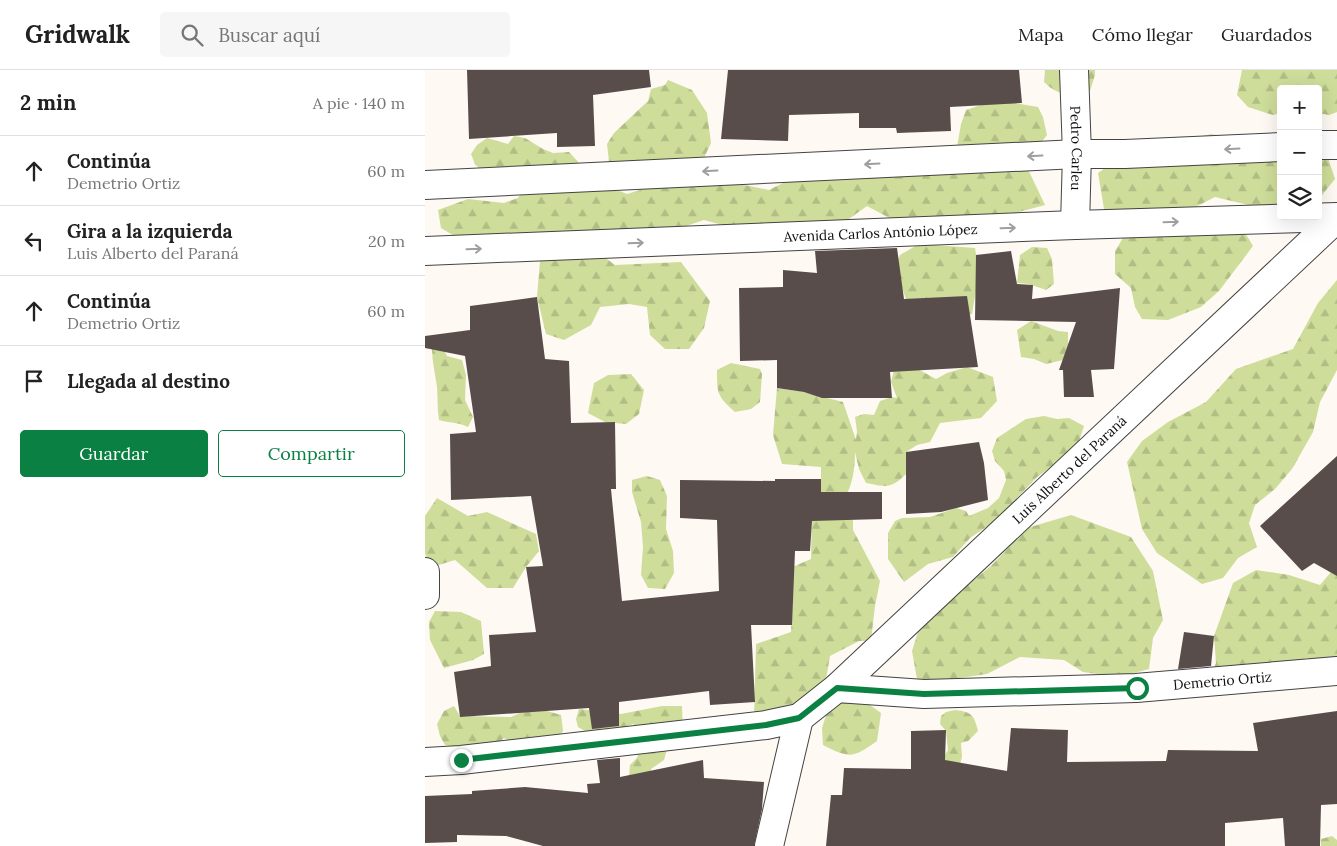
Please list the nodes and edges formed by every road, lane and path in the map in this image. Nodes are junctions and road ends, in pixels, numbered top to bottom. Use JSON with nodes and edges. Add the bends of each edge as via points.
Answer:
{"nodes":[{"id":1,"x":1075,"y":70,"type":"edge"},
{"id":2,"x":1337,"y":144,"type":"edge"},
{"id":3,"x":1322,"y":145,"type":"edge"},
{"id":4,"x":1277,"y":147,"type":"edge"},
{"id":5,"x":1077,"y":154,"type":"junction"},
{"id":6,"x":425,"y":185,"type":"edge"},
{"id":7,"x":1337,"y":218,"type":"edge"},
{"id":8,"x":1075,"y":225,"type":"junction"},
{"id":9,"x":425,"y":251,"type":"edge"},
{"id":10,"x":425,"y":572,"type":"edge"},
{"id":11,"x":425,"y":595,"type":"edge"},
{"id":12,"x":1337,"y":671,"type":"edge"},
{"id":13,"x":837,"y":688,"type":"junction"},
{"id":14,"x":799,"y":718,"type":"junction"},
{"id":15,"x":425,"y":762,"type":"edge"},
{"id":16,"x":769,"y":846,"type":"edge"}],
"edges":[{"from":1,"to":5,"type":"street","name":"Pedro Carleu"},
{"from":2,"to":3,"type":"street"},
{"from":4,"to":5,"type":"street","one_way":true},
{"from":5,"to":6,"type":"street","one_way":true},
{"from":5,"to":8,"type":"street","name":"Pedro Carleu"},
{"from":8,"to":7,"type":"street","name":"Avenida Carlos António López","one_way":true},
{"from":7,"to":13,"type":"street","name":"Luis Alberto del Paraná"},
{"from":9,"to":8,"type":"street","name":"Avenida Carlos António López","one_way":true},
{"from":10,"to":11,"type":"street"},
{"from":12,"to":13,"type":"street","name":"Demetrio Ortiz","via":[[1137,688],[924,694]]},
{"from":13,"to":14,"type":"street","name":"Luis Alberto del Paraná"},
{"from":14,"to":15,"type":"street","name":"Luis Alberto del Paraná","via":[[766,725]]},
{"from":14,"to":16,"type":"street"}]}
